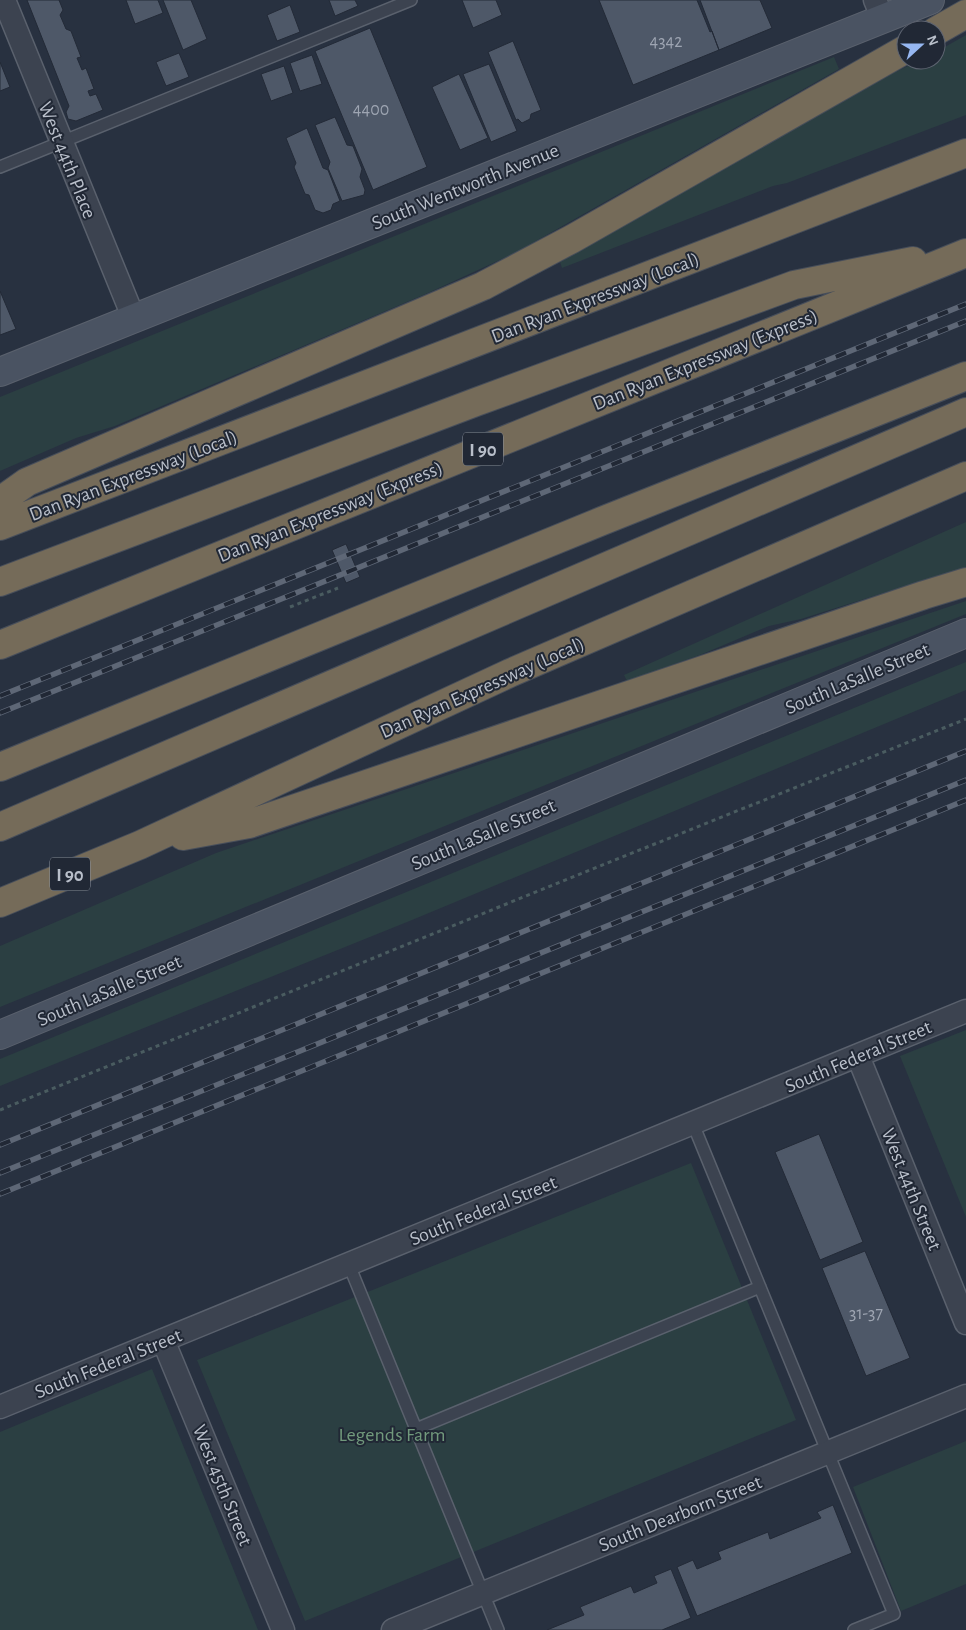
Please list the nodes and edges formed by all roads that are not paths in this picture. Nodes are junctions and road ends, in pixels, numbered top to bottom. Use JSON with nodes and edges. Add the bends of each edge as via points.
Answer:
{"nodes":[{"id":1,"x":4,"y":0,"type":"edge"},
{"id":2,"x":411,"y":0,"type":"edge"},
{"id":3,"x":930,"y":0,"type":"edge"},
{"id":4,"x":879,"y":9,"type":"edge"},
{"id":5,"x":966,"y":14,"type":"edge"},
{"id":6,"x":946,"y":26,"type":"edge"},
{"id":7,"x":896,"y":55,"type":"edge"},
{"id":8,"x":61,"y":142,"type":"junction"},
{"id":9,"x":966,"y":153,"type":"edge"},
{"id":10,"x":0,"y":166,"type":"edge"},
{"id":11,"x":966,"y":252,"type":"edge"},
{"id":12,"x":134,"y":319,"type":"junction"},
{"id":13,"x":0,"y":372,"type":"edge"},
{"id":14,"x":966,"y":376,"type":"edge"},
{"id":15,"x":966,"y":412,"type":"edge"},
{"id":16,"x":966,"y":476,"type":"edge"},
{"id":17,"x":0,"y":501,"type":"edge"},
{"id":18,"x":0,"y":526,"type":"edge"},
{"id":19,"x":0,"y":582,"type":"edge"},
{"id":20,"x":966,"y":582,"type":"edge"},
{"id":21,"x":966,"y":633,"type":"edge"},
{"id":22,"x":0,"y":645,"type":"edge"},
{"id":23,"x":0,"y":767,"type":"edge"},
{"id":24,"x":0,"y":827,"type":"edge"},
{"id":25,"x":140,"y":845,"type":"junction"},
{"id":26,"x":0,"y":904,"type":"edge"},
{"id":27,"x":966,"y":1011,"type":"edge"},
{"id":28,"x":0,"y":1035,"type":"edge"},
{"id":29,"x":858,"y":1056,"type":"junction"},
{"id":30,"x":693,"y":1124,"type":"junction"},
{"id":31,"x":349,"y":1264,"type":"junction"},
{"id":32,"x":760,"y":1287,"type":"junction"},
{"id":33,"x":966,"y":1323,"type":"edge"},
{"id":34,"x":163,"y":1340,"type":"junction"},
{"id":35,"x":966,"y":1396,"type":"edge"},
{"id":36,"x":0,"y":1407,"type":"edge"},
{"id":37,"x":416,"y":1429,"type":"junction"},
{"id":38,"x":828,"y":1453,"type":"junction"},
{"id":39,"x":483,"y":1594,"type":"junction"},
{"id":40,"x":283,"y":1630,"type":"edge"},
{"id":41,"x":393,"y":1630,"type":"edge"},
{"id":42,"x":498,"y":1630,"type":"edge"},
{"id":43,"x":854,"y":1630,"type":"edge"}],
"edges":[{"from":1,"to":8,"type":"street","name":"West 44th Place"},
{"from":2,"to":8,"type":"lane"},
{"from":3,"to":4,"type":"main road","name":"South Wentworth Avenue"},
{"from":4,"to":12,"type":"main road","name":"South Wentworth Avenue"},
{"from":5,"to":6,"type":"highway"},
{"from":7,"to":17,"type":"highway","via":[[483,286],[27,482]]},
{"from":8,"to":10,"type":"lane"},
{"from":8,"to":12,"type":"street","name":"West 44th Place"},
{"from":9,"to":18,"type":"highway","name":"Dan Ryan Expressway (Local)"},
{"from":11,"to":19,"type":"highway","via":[[794,285]]},
{"from":11,"to":22,"type":"highway","name":"Dan Ryan Expressway (Express)","number":"I 90"},
{"from":12,"to":13,"type":"main road","name":"South Wentworth Avenue"},
{"from":14,"to":23,"type":"highway"},
{"from":15,"to":24,"type":"highway"},
{"from":16,"to":25,"type":"highway","name":"Dan Ryan Expressway (Local)","number":"I 90","via":[[510,673]]},
{"from":20,"to":25,"type":"highway","via":[[249,824]]},
{"from":21,"to":28,"type":"main road","name":"South LaSalle Street"},
{"from":25,"to":26,"type":"highway","name":"Dan Ryan Expressway (Local)","number":"I 90"},
{"from":27,"to":29,"type":"street","name":"South Federal Street"},
{"from":29,"to":30,"type":"street","name":"South Federal Street"},
{"from":29,"to":33,"type":"street","name":"West 44th Street"},
{"from":30,"to":31,"type":"street","name":"South Federal Street"},
{"from":30,"to":32,"type":"lane"},
{"from":31,"to":34,"type":"street","name":"South Federal Street"},
{"from":31,"to":37,"type":"lane"},
{"from":32,"to":37,"type":"lane"},
{"from":32,"to":38,"type":"lane"},
{"from":34,"to":36,"type":"street","name":"South Federal Street"},
{"from":34,"to":40,"type":"street","name":"West 45th Street"},
{"from":35,"to":38,"type":"street","name":"South Dearborn Street"},
{"from":37,"to":39,"type":"lane"},
{"from":38,"to":39,"type":"street","name":"South Dearborn Street"},
{"from":38,"to":43,"type":"lane","via":[[894,1614]]},
{"from":39,"to":41,"type":"street","name":"South Dearborn Street"},
{"from":39,"to":42,"type":"lane"}]}
